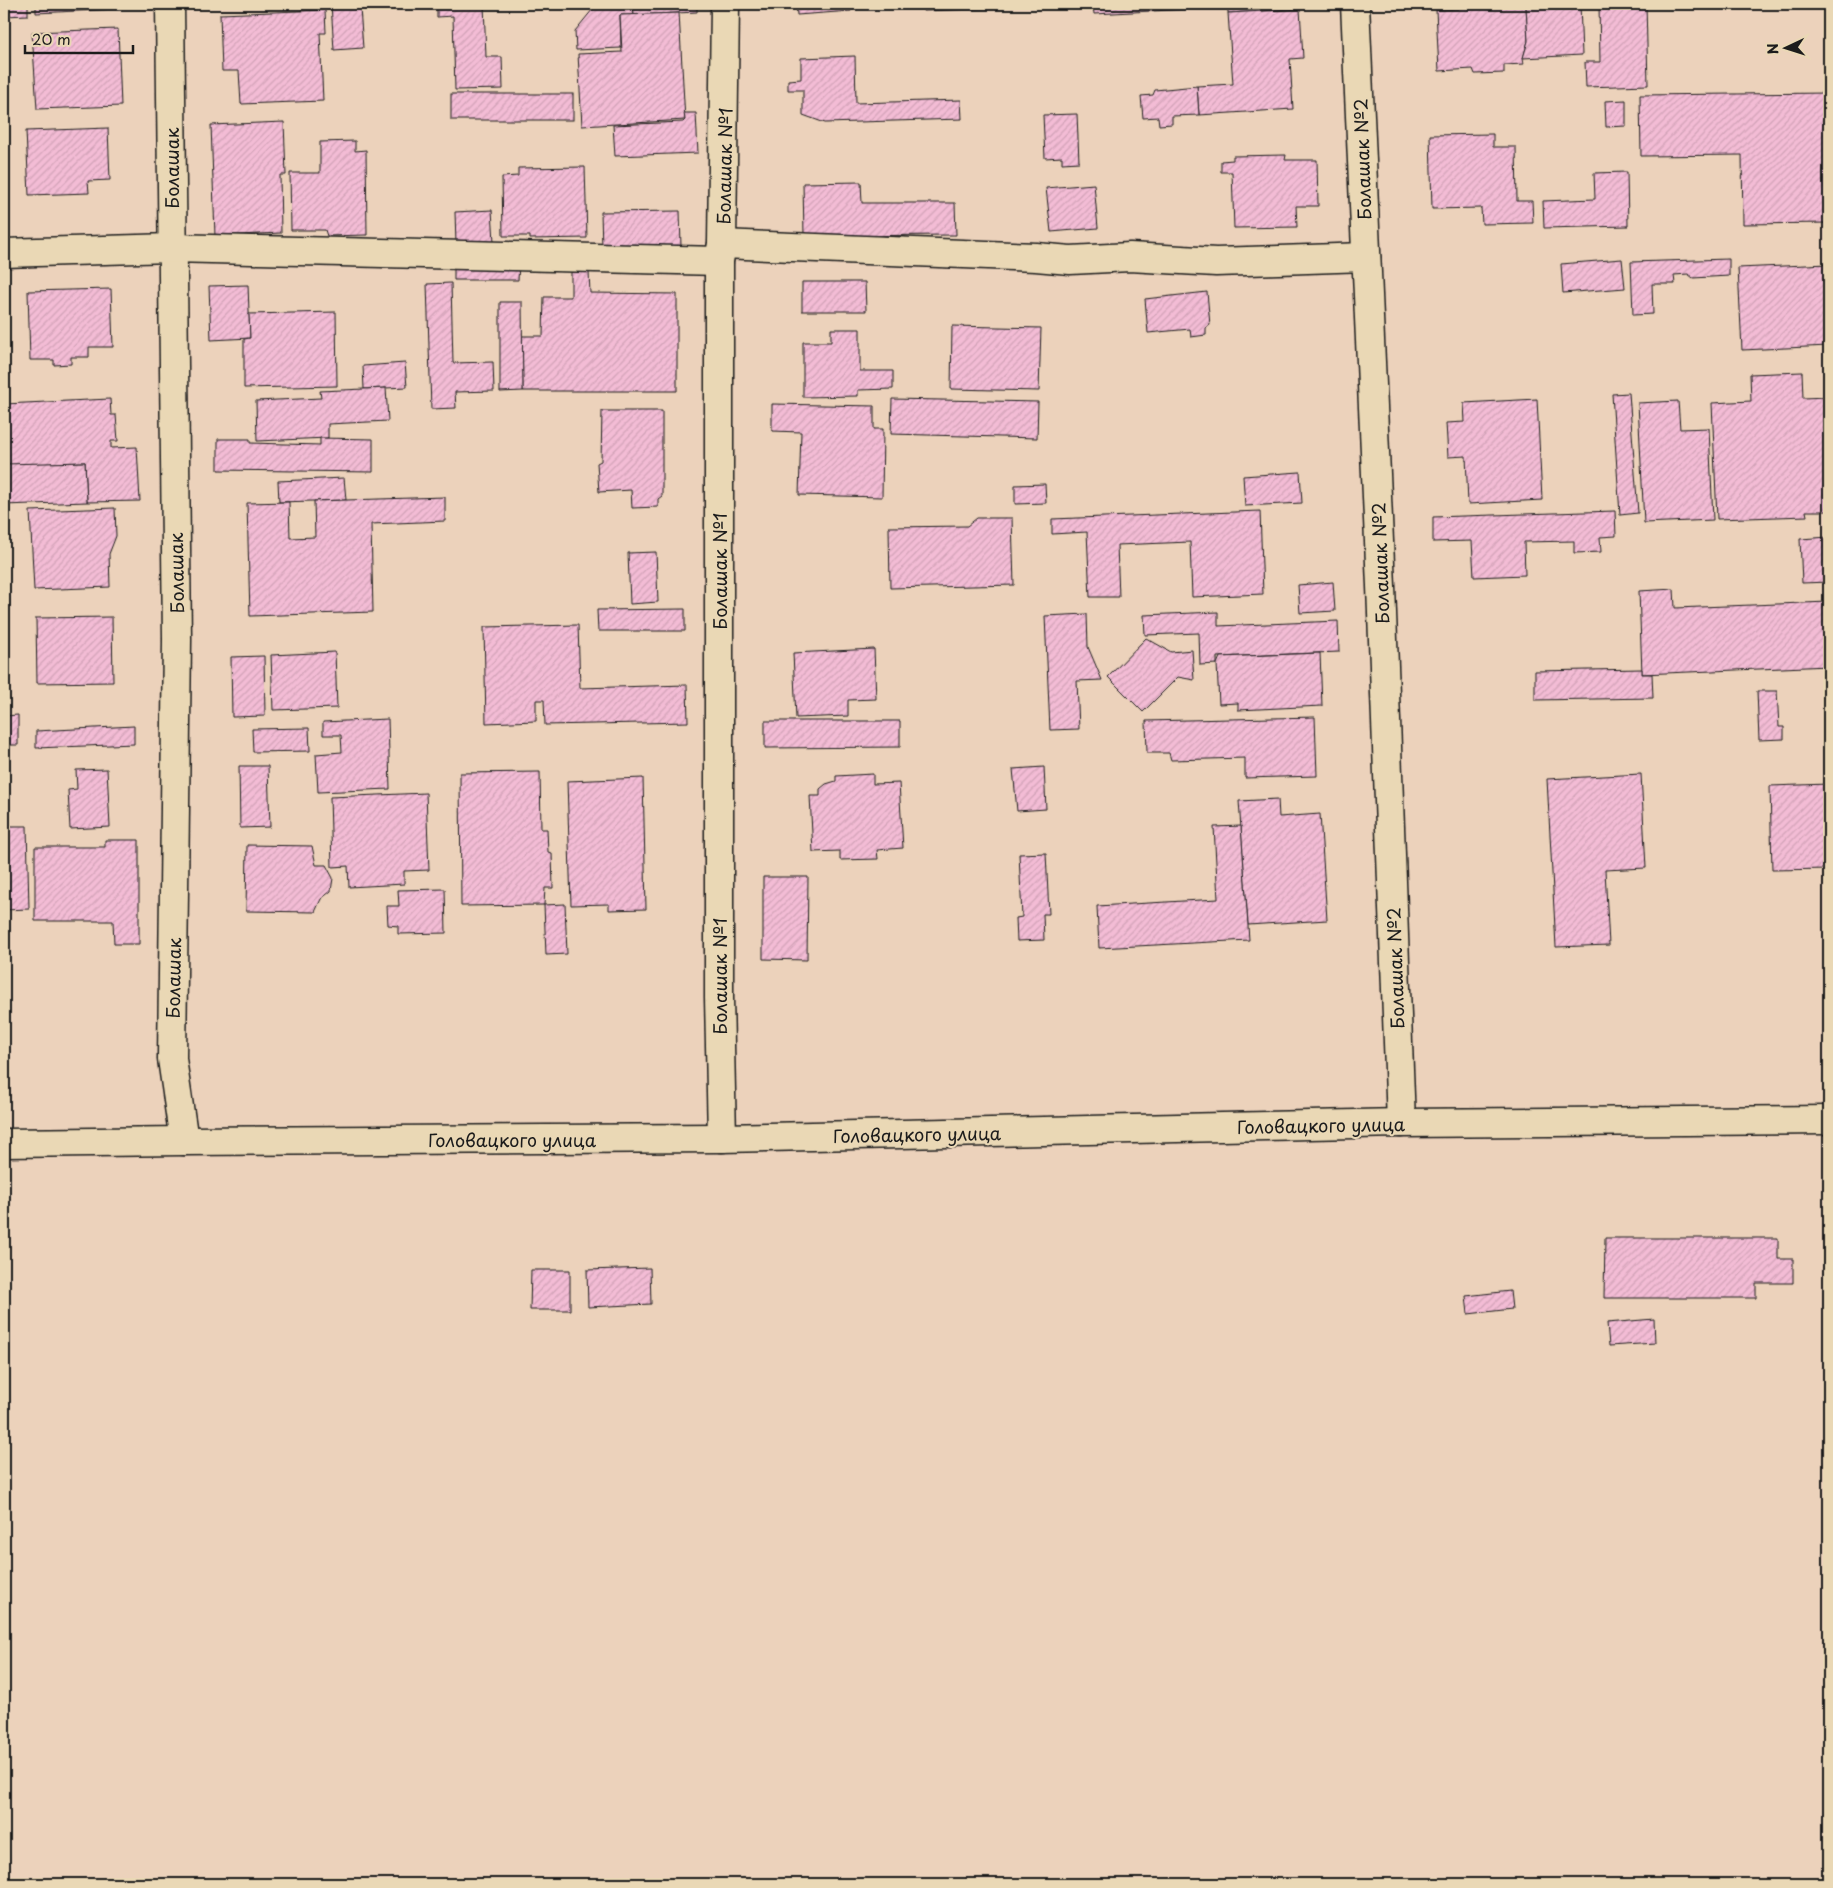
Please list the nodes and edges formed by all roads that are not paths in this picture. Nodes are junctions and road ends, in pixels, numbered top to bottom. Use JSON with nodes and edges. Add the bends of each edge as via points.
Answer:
{"nodes":[{"id":1,"x":170,"y":4,"type":"edge"},
{"id":2,"x":725,"y":4,"type":"edge"},
{"id":3,"x":1355,"y":4,"type":"edge"},
{"id":4,"x":171,"y":248,"type":"junction"},
{"id":5,"x":721,"y":252,"type":"junction"},
{"id":6,"x":4,"y":253,"type":"edge"},
{"id":7,"x":1366,"y":257,"type":"junction"},
{"id":8,"x":1829,"y":1120,"type":"edge"},
{"id":9,"x":1401,"y":1123,"type":"junction"},
{"id":10,"x":722,"y":1138,"type":"junction"},
{"id":11,"x":184,"y":1141,"type":"junction"},
{"id":12,"x":4,"y":1143,"type":"edge"}],
"edges":[{"from":1,"to":4,"type":"street","name":"Болашак"},
{"from":2,"to":5,"type":"street","name":"Болашак №1"},
{"from":3,"to":7,"type":"street","name":"Болашак №2"},
{"from":4,"to":5,"type":"street"},
{"from":4,"to":6,"type":"street"},
{"from":4,"to":11,"type":"street","name":"Болашак","via":[[177,639],[172,1058]]},
{"from":5,"to":7,"type":"street","via":[[1070,260],[1130,257],[1216,262]]},
{"from":5,"to":10,"type":"street","name":"Болашак №1","via":[[719,998]]},
{"from":7,"to":9,"type":"street","name":"Болашак №2"},
{"from":8,"to":9,"type":"street","name":"Головацкого улица"},
{"from":9,"to":10,"type":"street","name":"Головацкого улица"},
{"from":10,"to":11,"type":"street","name":"Головацкого улица"},
{"from":11,"to":12,"type":"street","name":"Головацкого улица"}]}
